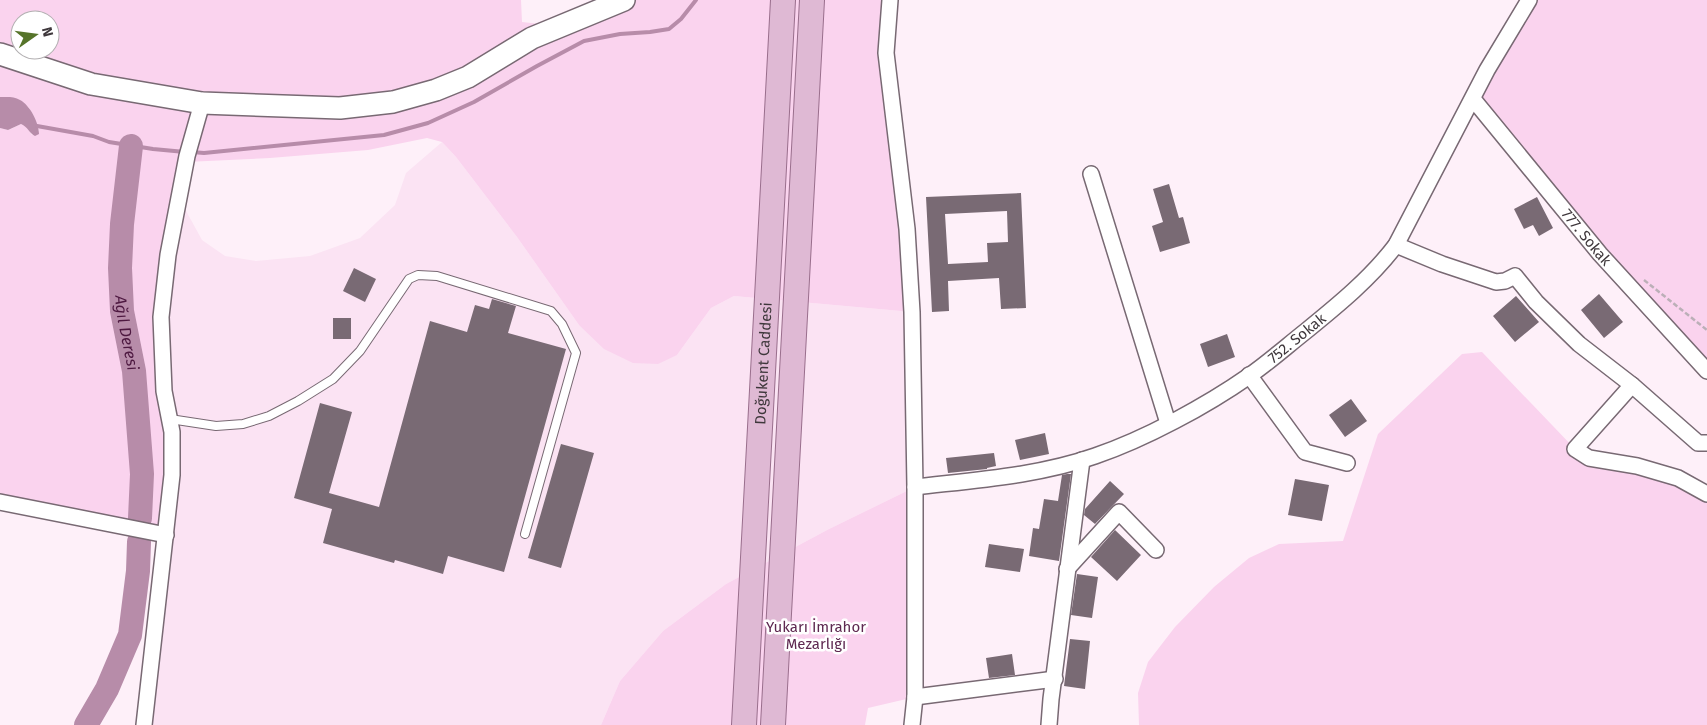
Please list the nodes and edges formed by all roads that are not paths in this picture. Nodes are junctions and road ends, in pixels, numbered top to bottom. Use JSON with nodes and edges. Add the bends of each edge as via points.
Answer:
{"nodes":[{"id":1,"x":624,"y":0,"type":"edge"},
{"id":2,"x":783,"y":0,"type":"edge"},
{"id":3,"x":812,"y":0,"type":"edge"},
{"id":4,"x":890,"y":0,"type":"edge"},
{"id":5,"x":1529,"y":0,"type":"edge"},
{"id":6,"x":0,"y":54,"type":"edge"},
{"id":7,"x":1473,"y":99,"type":"junction"},
{"id":8,"x":202,"y":103,"type":"junction"},
{"id":9,"x":1091,"y":174,"type":"dead end"},
{"id":10,"x":1396,"y":244,"type":"junction"},
{"id":11,"x":1707,"y":371,"type":"edge"},
{"id":12,"x":1250,"y":376,"type":"junction"},
{"id":13,"x":1632,"y":385,"type":"junction"},
{"id":14,"x":170,"y":419,"type":"junction"},
{"id":15,"x":1168,"y":423,"type":"junction"},
{"id":16,"x":1707,"y":443,"type":"edge"},
{"id":17,"x":1082,"y":460,"type":"junction"},
{"id":18,"x":1347,"y":463,"type":"dead end"},
{"id":19,"x":915,"y":487,"type":"junction"},
{"id":20,"x":1707,"y":494,"type":"edge"},
{"id":21,"x":0,"y":502,"type":"edge"},
{"id":22,"x":525,"y":534,"type":"dead end"},
{"id":23,"x":166,"y":535,"type":"junction"},
{"id":24,"x":1156,"y":550,"type":"dead end"},
{"id":25,"x":1067,"y":570,"type":"junction"},
{"id":26,"x":1055,"y":679,"type":"junction"},
{"id":27,"x":915,"y":697,"type":"junction"},
{"id":28,"x":144,"y":725,"type":"edge"},
{"id":29,"x":744,"y":725,"type":"edge"},
{"id":30,"x":773,"y":725,"type":"edge"},
{"id":31,"x":912,"y":725,"type":"edge"},
{"id":32,"x":1049,"y":725,"type":"edge"}],
"edges":[{"from":1,"to":8,"type":"street","via":[[532,38],[468,77],[393,102],[340,108]]},
{"from":2,"to":29,"type":"main road","name":"Doğukent Caddesi"},
{"from":3,"to":30,"type":"main road","name":"Doğukent Caddesi"},
{"from":4,"to":19,"type":"street","via":[[886,53],[908,238]]},
{"from":5,"to":7,"type":"street","name":"752. Sokak"},
{"from":6,"to":8,"type":"street","via":[[91,84]]},
{"from":7,"to":10,"type":"street","name":"752. Sokak"},
{"from":7,"to":11,"type":"street","name":"777. Sokak","via":[[1600,254]]},
{"from":8,"to":14,"type":"street","via":[[187,156],[168,255],[161,317],[164,391]]},
{"from":9,"to":15,"type":"street"},
{"from":10,"to":12,"type":"street","name":"752. Sokak","via":[[1380,266],[1358,287]]},
{"from":10,"to":13,"type":"street","via":[[1496,282],[1515,276],[1536,302],[1579,344]]},
{"from":12,"to":15,"type":"street","name":"752. Sokak"},
{"from":12,"to":18,"type":"street","via":[[1305,452]]},
{"from":13,"to":16,"type":"street","via":[[1698,443]]},
{"from":13,"to":20,"type":"street","via":[[1575,449],[1589,458],[1637,466],[1678,478]]},
{"from":14,"to":22,"type":"lane","via":[[216,426],[243,424],[269,416],[298,401],[333,379],[360,352],[409,278],[418,275],[436,276],[551,311],[562,324],[576,353]]},
{"from":14,"to":23,"type":"street","via":[[172,475]]},
{"from":15,"to":17,"type":"street","name":"752. Sokak"},
{"from":17,"to":19,"type":"street","name":"752. Sokak","via":[[1016,475]]},
{"from":17,"to":25,"type":"street"},
{"from":19,"to":27,"type":"street"},
{"from":21,"to":23,"type":"street"},
{"from":23,"to":28,"type":"street"},
{"from":24,"to":25,"type":"street","via":[[1119,512]]},
{"from":25,"to":26,"type":"street"},
{"from":26,"to":27,"type":"street"},
{"from":26,"to":32,"type":"street"},
{"from":27,"to":31,"type":"street"}]}
